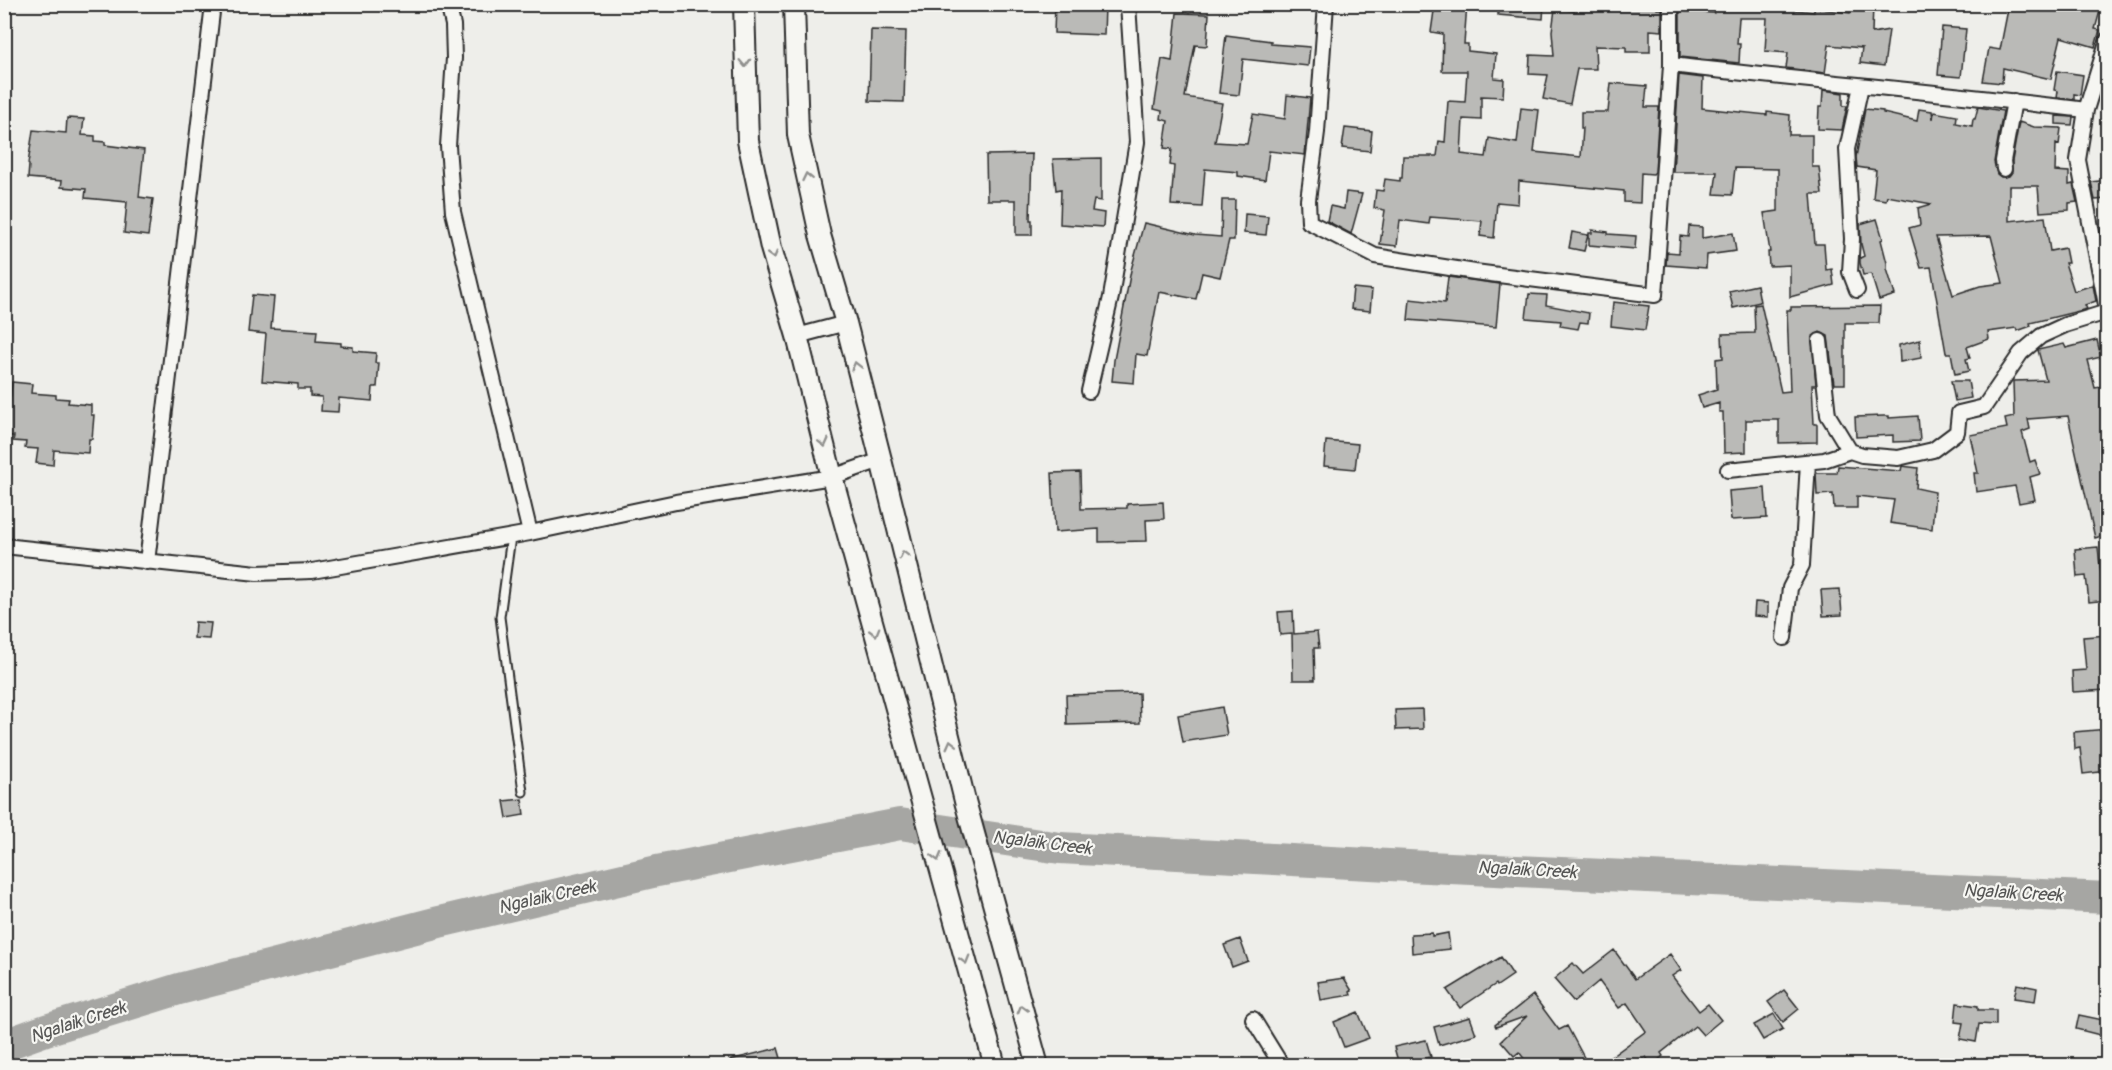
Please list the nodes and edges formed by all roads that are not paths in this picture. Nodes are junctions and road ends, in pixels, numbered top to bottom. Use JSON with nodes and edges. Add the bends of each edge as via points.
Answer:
{"nodes":[{"id":1,"x":213,"y":4,"type":"edge"},
{"id":2,"x":448,"y":4,"type":"edge"},
{"id":3,"x":744,"y":4,"type":"edge"},
{"id":4,"x":794,"y":4,"type":"edge"},
{"id":5,"x":1128,"y":4,"type":"edge"},
{"id":6,"x":1326,"y":4,"type":"edge"},
{"id":7,"x":1671,"y":4,"type":"edge"},
{"id":8,"x":2108,"y":39,"type":"edge"},
{"id":9,"x":1671,"y":65,"type":"junction"},
{"id":10,"x":1861,"y":86,"type":"junction"},
{"id":11,"x":2014,"y":101,"type":"junction"},
{"id":12,"x":2086,"y":110,"type":"junction"},
{"id":13,"x":2004,"y":169,"type":"dead end"},
{"id":14,"x":1857,"y":290,"type":"dead end"},
{"id":15,"x":2107,"y":313,"type":"edge"},
{"id":16,"x":846,"y":323,"type":"junction"},
{"id":17,"x":797,"y":336,"type":"junction"},
{"id":18,"x":1820,"y":341,"type":"dead end"},
{"id":19,"x":1089,"y":391,"type":"dead end"},
{"id":20,"x":1850,"y":451,"type":"junction"},
{"id":21,"x":881,"y":460,"type":"junction"},
{"id":22,"x":1808,"y":462,"type":"junction"},
{"id":23,"x":1728,"y":470,"type":"dead end"},
{"id":24,"x":832,"y":477,"type":"junction"},
{"id":25,"x":530,"y":533,"type":"junction"},
{"id":26,"x":511,"y":537,"type":"junction"},
{"id":27,"x":4,"y":546,"type":"edge"},
{"id":28,"x":147,"y":562,"type":"junction"},
{"id":29,"x":1784,"y":639,"type":"dead end"},
{"id":30,"x":523,"y":792,"type":"dead end"},
{"id":31,"x":1253,"y":1019,"type":"dead end"},
{"id":32,"x":995,"y":1065,"type":"edge"},
{"id":33,"x":1038,"y":1065,"type":"edge"},
{"id":34,"x":1282,"y":1065,"type":"edge"}],
"edges":[{"from":1,"to":28,"type":"street"},
{"from":2,"to":25,"type":"street","via":[[454,58],[448,146],[453,212]]},
{"from":3,"to":17,"type":"main road","one_way":true,"via":[[748,141],[771,248]]},
{"from":16,"to":4,"type":"main road","one_way":true,"via":[[820,235],[798,135]]},
{"from":5,"to":19,"type":"street","via":[[1137,142],[1111,297]]},
{"from":6,"to":9,"type":"street","via":[[1309,222],[1375,256],[1655,295]]},
{"from":7,"to":9,"type":"street"},
{"from":8,"to":12,"type":"street"},
{"from":9,"to":10,"type":"street"},
{"from":10,"to":11,"type":"street"},
{"from":10,"to":14,"type":"street","via":[[1846,149],[1852,240],[1850,272]]},
{"from":11,"to":12,"type":"street"},
{"from":11,"to":13,"type":"street"},
{"from":12,"to":15,"type":"street","via":[[2078,160]]},
{"from":15,"to":20,"type":"street","via":[[2041,336],[2021,353],[1983,407],[1959,413],[1957,432],[1933,450],[1898,458]]},
{"from":16,"to":17,"type":"street"},
{"from":21,"to":16,"type":"main road","one_way":true},
{"from":17,"to":24,"type":"main road","one_way":true},
{"from":18,"to":20,"type":"street","via":[[1828,415]]},
{"from":20,"to":22,"type":"street"},
{"from":21,"to":24,"type":"street"},
{"from":33,"to":21,"type":"main road","one_way":true,"via":[[965,801]]},
{"from":22,"to":23,"type":"street"},
{"from":22,"to":29,"type":"street","via":[[1802,565],[1786,604]]},
{"from":24,"to":25,"type":"street","via":[[676,502]]},
{"from":24,"to":32,"type":"main road","one_way":true},
{"from":25,"to":26,"type":"street"},
{"from":26,"to":28,"type":"street","via":[[312,571],[256,573]]},
{"from":26,"to":30,"type":"lane","via":[[500,617]]},
{"from":27,"to":28,"type":"street"},
{"from":31,"to":34,"type":"street"}]}
